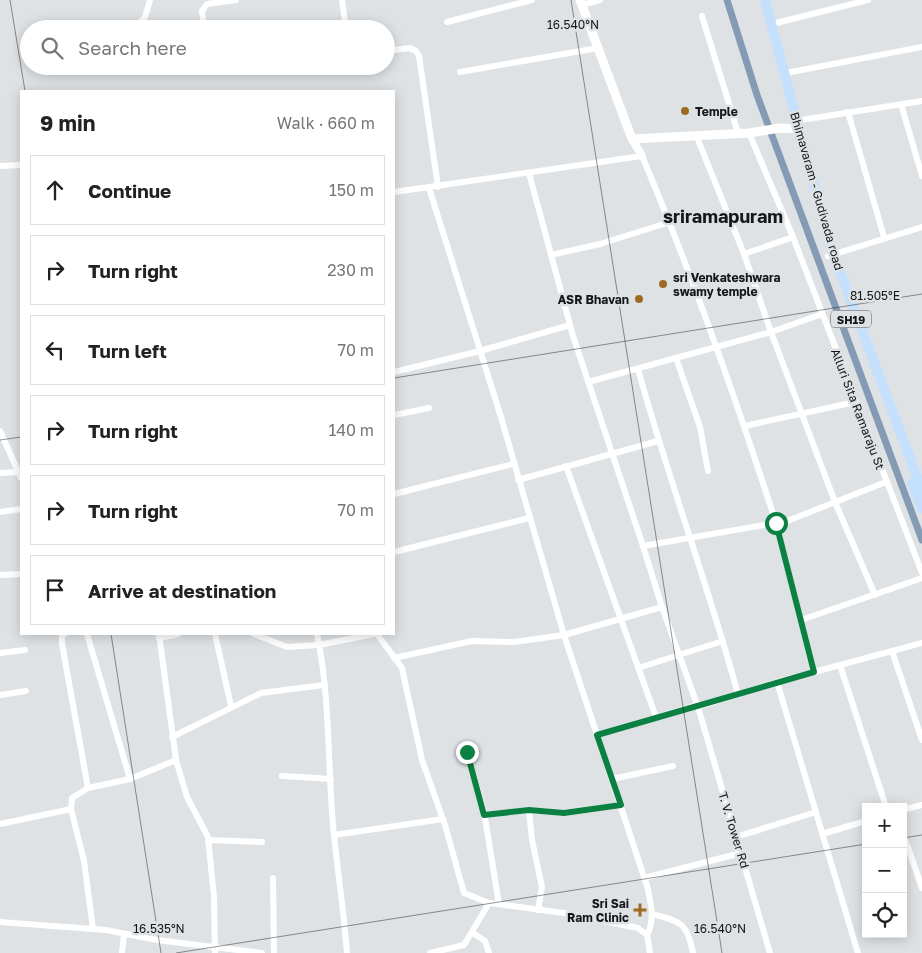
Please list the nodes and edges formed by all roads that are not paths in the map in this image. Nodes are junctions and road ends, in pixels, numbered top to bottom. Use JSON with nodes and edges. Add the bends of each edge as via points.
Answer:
{"nodes":[{"id":1,"x":150,"y":0,"type":"edge"},
{"id":2,"x":236,"y":0,"type":"edge"},
{"id":3,"x":342,"y":0,"type":"edge"},
{"id":4,"x":532,"y":0,"type":"edge"},
{"id":5,"x":600,"y":0,"type":"edge"},
{"id":6,"x":765,"y":0,"type":"edge"},
{"id":7,"x":868,"y":0,"type":"edge"},
{"id":8,"x":851,"y":2,"type":"edge"},
{"id":9,"x":581,"y":3,"type":"edge"},
{"id":10,"x":702,"y":16,"type":"dead end"},
{"id":11,"x":142,"y":20,"type":"edge"},
{"id":12,"x":203,"y":20,"type":"edge"},
{"id":13,"x":345,"y":20,"type":"edge"},
{"id":14,"x":447,"y":22,"type":"dead end"},
{"id":15,"x":772,"y":24,"type":"junction"},
{"id":16,"x":922,"y":47,"type":"edge"},
{"id":17,"x":598,"y":48,"type":"junction"},
{"id":18,"x":395,"y":50,"type":"edge"},
{"id":19,"x":460,"y":72,"type":"dead end"},
{"id":20,"x":786,"y":73,"type":"junction"},
{"id":21,"x":922,"y":101,"type":"edge"},
{"id":22,"x":901,"y":104,"type":"junction"},
{"id":23,"x":848,"y":112,"type":"junction"},
{"id":24,"x":797,"y":126,"type":"junction"},
{"id":25,"x":738,"y":133,"type":"junction"},
{"id":26,"x":753,"y":133,"type":"junction"},
{"id":27,"x":630,"y":134,"type":"junction"},
{"id":28,"x":696,"y":134,"type":"junction"},
{"id":29,"x":642,"y":156,"type":"junction"},
{"id":30,"x":20,"y":165,"type":"edge"},
{"id":31,"x":0,"y":166,"type":"edge"},
{"id":32,"x":529,"y":173,"type":"junction"},
{"id":33,"x":922,"y":176,"type":"edge"},
{"id":34,"x":438,"y":186,"type":"junction"},
{"id":35,"x":429,"y":188,"type":"junction"},
{"id":36,"x":395,"y":192,"type":"edge"},
{"id":37,"x":670,"y":222,"type":"junction"},
{"id":38,"x":922,"y":227,"type":"edge"},
{"id":39,"x":793,"y":237,"type":"junction"},
{"id":40,"x":884,"y":237,"type":"junction"},
{"id":41,"x":744,"y":254,"type":"junction"},
{"id":42,"x":551,"y":255,"type":"junction"},
{"id":43,"x":831,"y":255,"type":"junction"},
{"id":44,"x":822,"y":314,"type":"junction"},
{"id":45,"x":570,"y":325,"type":"junction"},
{"id":46,"x":771,"y":332,"type":"junction"},
{"id":47,"x":716,"y":347,"type":"junction"},
{"id":48,"x":480,"y":351,"type":"junction"},
{"id":49,"x":676,"y":358,"type":"junction"},
{"id":50,"x":638,"y":369,"type":"junction"},
{"id":51,"x":395,"y":372,"type":"edge"},
{"id":52,"x":588,"y":382,"type":"junction"},
{"id":53,"x":855,"y":402,"type":"junction"},
{"id":54,"x":428,"y":408,"type":"dead end"},
{"id":55,"x":803,"y":413,"type":"junction"},
{"id":56,"x":395,"y":415,"type":"edge"},
{"id":57,"x":745,"y":426,"type":"junction"},
{"id":58,"x":896,"y":430,"type":"junction"},
{"id":59,"x":0,"y":431,"type":"edge"},
{"id":60,"x":658,"y":441,"type":"junction"},
{"id":61,"x":612,"y":452,"type":"junction"},
{"id":62,"x":513,"y":464,"type":"junction"},
{"id":63,"x":566,"y":466,"type":"junction"},
{"id":64,"x":708,"y":471,"type":"dead end"},
{"id":65,"x":0,"y":473,"type":"edge"},
{"id":66,"x":20,"y":475,"type":"edge"},
{"id":67,"x":518,"y":480,"type":"junction"},
{"id":68,"x":886,"y":482,"type":"junction"},
{"id":69,"x":922,"y":490,"type":"edge"},
{"id":70,"x":395,"y":494,"type":"edge"},
{"id":71,"x":836,"y":502,"type":"junction"},
{"id":72,"x":922,"y":509,"type":"edge"},
{"id":73,"x":20,"y":510,"type":"edge"},
{"id":74,"x":0,"y":512,"type":"edge"},
{"id":75,"x":529,"y":518,"type":"junction"},
{"id":76,"x":777,"y":524,"type":"junction"},
{"id":77,"x":688,"y":538,"type":"junction"},
{"id":78,"x":644,"y":546,"type":"junction"},
{"id":79,"x":395,"y":552,"type":"edge"},
{"id":80,"x":922,"y":573,"type":"edge"},
{"id":81,"x":20,"y":574,"type":"edge"},
{"id":82,"x":0,"y":575,"type":"edge"},
{"id":83,"x":922,"y":578,"type":"edge"},
{"id":84,"x":875,"y":595,"type":"junction"},
{"id":85,"x":662,"y":607,"type":"junction"},
{"id":86,"x":620,"y":619,"type":"junction"},
{"id":87,"x":801,"y":620,"type":"junction"},
{"id":88,"x":62,"y":635,"type":"edge"},
{"id":89,"x":87,"y":635,"type":"edge"},
{"id":90,"x":215,"y":635,"type":"edge"},
{"id":91,"x":257,"y":635,"type":"edge"},
{"id":92,"x":317,"y":635,"type":"edge"},
{"id":93,"x":371,"y":635,"type":"edge"},
{"id":94,"x":377,"y":635,"type":"edge"},
{"id":95,"x":159,"y":636,"type":"edge"},
{"id":96,"x":564,"y":636,"type":"junction"},
{"id":97,"x":723,"y":641,"type":"junction"},
{"id":98,"x":922,"y":643,"type":"edge"},
{"id":99,"x":319,"y":645,"type":"junction"},
{"id":100,"x":25,"y":650,"type":"dead end"},
{"id":101,"x":892,"y":651,"type":"junction"},
{"id":102,"x":0,"y":653,"type":"edge"},
{"id":103,"x":678,"y":654,"type":"junction"},
{"id":104,"x":394,"y":658,"type":"junction"},
{"id":105,"x":840,"y":665,"type":"junction"},
{"id":106,"x":638,"y":668,"type":"junction"},
{"id":107,"x":814,"y":672,"type":"junction"},
{"id":108,"x":776,"y":682,"type":"junction"},
{"id":109,"x":324,"y":685,"type":"junction"},
{"id":110,"x":26,"y":691,"type":"dead end"},
{"id":111,"x":738,"y":694,"type":"junction"},
{"id":112,"x":0,"y":695,"type":"edge"},
{"id":113,"x":231,"y":706,"type":"junction"},
{"id":114,"x":697,"y":706,"type":"junction"},
{"id":115,"x":656,"y":717,"type":"junction"},
{"id":116,"x":597,"y":735,"type":"junction"},
{"id":117,"x":172,"y":737,"type":"junction"},
{"id":118,"x":922,"y":740,"type":"edge"},
{"id":119,"x":467,"y":752,"type":"dead end"},
{"id":120,"x":176,"y":760,"type":"junction"},
{"id":121,"x":673,"y":766,"type":"dead end"},
{"id":122,"x":282,"y":776,"type":"dead end"},
{"id":123,"x":130,"y":779,"type":"junction"},
{"id":124,"x":331,"y":779,"type":"junction"},
{"id":125,"x":612,"y":779,"type":"junction"},
{"id":126,"x":88,"y":788,"type":"junction"},
{"id":127,"x":885,"y":803,"type":"edge"},
{"id":128,"x":621,"y":805,"type":"junction"},
{"id":129,"x":922,"y":805,"type":"edge"},
{"id":130,"x":72,"y":809,"type":"junction"},
{"id":131,"x":907,"y":809,"type":"edge"},
{"id":132,"x":529,"y":810,"type":"junction"},
{"id":133,"x":816,"y":812,"type":"junction"},
{"id":134,"x":484,"y":815,"type":"junction"},
{"id":135,"x":443,"y":819,"type":"junction"},
{"id":136,"x":862,"y":822,"type":"edge"},
{"id":137,"x":0,"y":824,"type":"edge"},
{"id":138,"x":822,"y":834,"type":"junction"},
{"id":139,"x":334,"y":835,"type":"junction"},
{"id":140,"x":736,"y":837,"type":"junction"},
{"id":141,"x":208,"y":840,"type":"junction"},
{"id":142,"x":262,"y":842,"type":"dead end"},
{"id":143,"x":907,"y":845,"type":"edge"},
{"id":144,"x":741,"y":853,"type":"junction"},
{"id":145,"x":273,"y":878,"type":"dead end"},
{"id":146,"x":644,"y":878,"type":"junction"},
{"id":147,"x":922,"y":888,"type":"edge"},
{"id":148,"x":489,"y":903,"type":"junction"},
{"id":149,"x":499,"y":904,"type":"junction"},
{"id":150,"x":538,"y":910,"type":"junction"},
{"id":151,"x":652,"y":914,"type":"junction"},
{"id":152,"x":0,"y":922,"type":"edge"},
{"id":153,"x":93,"y":929,"type":"junction"},
{"id":154,"x":473,"y":933,"type":"junction"},
{"id":155,"x":124,"y":934,"type":"junction"},
{"id":156,"x":647,"y":935,"type":"junction"},
{"id":157,"x":216,"y":951,"type":"edge"},
{"id":158,"x":122,"y":953,"type":"edge"},
{"id":159,"x":262,"y":953,"type":"edge"},
{"id":160,"x":274,"y":953,"type":"edge"},
{"id":161,"x":347,"y":953,"type":"edge"},
{"id":162,"x":430,"y":953,"type":"edge"},
{"id":163,"x":490,"y":953,"type":"edge"},
{"id":164,"x":650,"y":953,"type":"edge"},
{"id":165,"x":693,"y":953,"type":"edge"},
{"id":166,"x":770,"y":953,"type":"edge"},
{"id":167,"x":858,"y":953,"type":"edge"}],
"edges":[{"from":1,"to":11,"type":"street"},
{"from":2,"to":12,"type":"street","via":[[207,4],[202,11]]},
{"from":3,"to":13,"type":"street"},
{"from":4,"to":14,"type":"street"},
{"from":5,"to":9,"type":"street"},
{"from":6,"to":15,"type":"main road","name":"Bhimavaram - Gudivada road","number":"SH19"},
{"from":7,"to":8,"type":"street"},
{"from":8,"to":15,"type":"street"},
{"from":9,"to":17,"type":"main road"},
{"from":10,"to":25,"type":"street"},
{"from":15,"to":20,"type":"main road","name":"Bhimavaram - Gudivada road","number":"SH19"},
{"from":16,"to":20,"type":"street"},
{"from":17,"to":19,"type":"street"},
{"from":17,"to":27,"type":"main road"},
{"from":18,"to":34,"type":"street","via":[[410,48],[416,51]]},
{"from":20,"to":24,"type":"main road","name":"Bhimavaram - Gudivada road","number":"SH19"},
{"from":21,"to":22,"type":"street"},
{"from":22,"to":23,"type":"street"},
{"from":22,"to":33,"type":"street"},
{"from":23,"to":24,"type":"street"},
{"from":23,"to":40,"type":"street"},
{"from":24,"to":26,"type":"main road"},
{"from":24,"to":43,"type":"main road","name":"Bhimavaram - Gudivada road","number":"SH19"},
{"from":25,"to":26,"type":"main road"},
{"from":25,"to":28,"type":"main road"},
{"from":26,"to":39,"type":"street","name":"Alluri Sita Ramaraju St"},
{"from":27,"to":28,"type":"main road"},
{"from":27,"to":29,"type":"street"},
{"from":28,"to":41,"type":"street"},
{"from":29,"to":32,"type":"street"},
{"from":29,"to":37,"type":"street"},
{"from":30,"to":31,"type":"street"},
{"from":32,"to":34,"type":"street"},
{"from":32,"to":42,"type":"street","name":"T. V. Tower Rd"},
{"from":34,"to":35,"type":"street"},
{"from":35,"to":36,"type":"street"},
{"from":35,"to":48,"type":"street"},
{"from":37,"to":42,"type":"street"},
{"from":37,"to":47,"type":"street"},
{"from":38,"to":40,"type":"street"},
{"from":39,"to":41,"type":"street"},
{"from":39,"to":44,"type":"street","name":"Alluri Sita Ramaraju St"},
{"from":40,"to":43,"type":"street"},
{"from":41,"to":46,"type":"street"},
{"from":42,"to":45,"type":"street","name":"T. V. Tower Rd"},
{"from":43,"to":58,"type":"main road","name":"Bhimavaram - Gudivada road","number":"SH19"},
{"from":44,"to":46,"type":"street"},
{"from":44,"to":53,"type":"street","name":"Alluri Sita Ramaraju St"},
{"from":45,"to":48,"type":"street"},
{"from":45,"to":52,"type":"street","name":"T. V. Tower Rd"},
{"from":46,"to":47,"type":"street"},
{"from":46,"to":55,"type":"street"},
{"from":47,"to":49,"type":"street"},
{"from":47,"to":57,"type":"street"},
{"from":48,"to":51,"type":"street"},
{"from":48,"to":62,"type":"street"},
{"from":49,"to":50,"type":"street"},
{"from":49,"to":64,"type":"street","via":[[700,427]]},
{"from":50,"to":52,"type":"street"},
{"from":50,"to":60,"type":"street"},
{"from":52,"to":61,"type":"street","name":"T. V. Tower Rd"},
{"from":53,"to":55,"type":"street"},
{"from":53,"to":68,"type":"street","name":"Alluri Sita Ramaraju St"},
{"from":54,"to":56,"type":"street"},
{"from":55,"to":57,"type":"street"},
{"from":55,"to":71,"type":"street"},
{"from":57,"to":76,"type":"street"},
{"from":58,"to":69,"type":"main road","name":"Bhimavaram - Gudivada road","number":"SH19"},
{"from":58,"to":72,"type":"main road","number":"SH19"},
{"from":59,"to":66,"type":"street"},
{"from":60,"to":61,"type":"street"},
{"from":60,"to":77,"type":"street"},
{"from":61,"to":63,"type":"street"},
{"from":61,"to":78,"type":"street","name":"T. V. Tower Rd"},
{"from":62,"to":67,"type":"street"},
{"from":62,"to":70,"type":"street"},
{"from":63,"to":67,"type":"street"},
{"from":63,"to":86,"type":"street"},
{"from":65,"to":66,"type":"street"},
{"from":67,"to":75,"type":"street"},
{"from":68,"to":71,"type":"street"},
{"from":68,"to":80,"type":"street","name":"Alluri Sita Ramaraju St"},
{"from":71,"to":76,"type":"street"},
{"from":71,"to":84,"type":"street"},
{"from":73,"to":74,"type":"street"},
{"from":75,"to":79,"type":"street"},
{"from":75,"to":96,"type":"street"},
{"from":76,"to":77,"type":"street"},
{"from":76,"to":87,"type":"street"},
{"from":77,"to":78,"type":"street"},
{"from":77,"to":97,"type":"street"},
{"from":78,"to":85,"type":"street","name":"T. V. Tower Rd"},
{"from":81,"to":82,"type":"street"},
{"from":83,"to":84,"type":"street"},
{"from":84,"to":87,"type":"street"},
{"from":85,"to":86,"type":"street"},
{"from":85,"to":103,"type":"street","name":"T. V. Tower Rd"},
{"from":86,"to":96,"type":"street"},
{"from":86,"to":106,"type":"street"},
{"from":87,"to":107,"type":"street"},
{"from":88,"to":126,"type":"street"},
{"from":89,"to":123,"type":"street"},
{"from":90,"to":113,"type":"street"},
{"from":91,"to":99,"type":"street","via":[[287,647]]},
{"from":92,"to":99,"type":"street"},
{"from":93,"to":99,"type":"street"},
{"from":94,"to":104,"type":"street"},
{"from":95,"to":117,"type":"street"},
{"from":96,"to":104,"type":"street","via":[[514,642],[472,641]]},
{"from":96,"to":116,"type":"street"},
{"from":97,"to":103,"type":"street"},
{"from":97,"to":111,"type":"street"},
{"from":98,"to":101,"type":"street"},
{"from":99,"to":109,"type":"street"},
{"from":100,"to":102,"type":"street"},
{"from":101,"to":105,"type":"street"},
{"from":101,"to":118,"type":"street"},
{"from":103,"to":106,"type":"street"},
{"from":103,"to":114,"type":"street","name":"T. V. Tower Rd"},
{"from":104,"to":135,"type":"street","via":[[402,668],[422,760]]},
{"from":105,"to":107,"type":"street"},
{"from":105,"to":127,"type":"street"},
{"from":106,"to":115,"type":"street"},
{"from":107,"to":108,"type":"street"},
{"from":108,"to":111,"type":"street"},
{"from":108,"to":133,"type":"street"},
{"from":109,"to":113,"type":"street","via":[[261,693]]},
{"from":109,"to":124,"type":"street"},
{"from":110,"to":112,"type":"street"},
{"from":111,"to":114,"type":"street"},
{"from":113,"to":117,"type":"street"},
{"from":114,"to":115,"type":"street"},
{"from":114,"to":140,"type":"street","name":"T. V. Tower Rd"},
{"from":115,"to":116,"type":"street"},
{"from":116,"to":125,"type":"street"},
{"from":117,"to":120,"type":"street"},
{"from":119,"to":134,"type":"street"},
{"from":120,"to":123,"type":"street"},
{"from":120,"to":141,"type":"street","via":[[187,797],[202,822]]},
{"from":121,"to":125,"type":"street"},
{"from":122,"to":124,"type":"street"},
{"from":123,"to":126,"type":"street"},
{"from":124,"to":139,"type":"street"},
{"from":125,"to":128,"type":"street"},
{"from":126,"to":130,"type":"street","via":[[72,798]]},
{"from":128,"to":132,"type":"street","via":[[564,813]]},
{"from":128,"to":146,"type":"street"},
{"from":129,"to":131,"type":"street"},
{"from":130,"to":137,"type":"street"},
{"from":130,"to":153,"type":"street","via":[[84,861]]},
{"from":132,"to":134,"type":"street"},
{"from":132,"to":150,"type":"street","via":[[542,887]]},
{"from":133,"to":138,"type":"street"},
{"from":133,"to":140,"type":"street"},
{"from":134,"to":149,"type":"street"},
{"from":135,"to":139,"type":"street"},
{"from":135,"to":148,"type":"street","via":[[461,890]]},
{"from":136,"to":138,"type":"street"},
{"from":138,"to":167,"type":"street"},
{"from":139,"to":161,"type":"street"},
{"from":140,"to":144,"type":"street","name":"T. V. Tower Rd"},
{"from":141,"to":142,"type":"street"},
{"from":141,"to":157,"type":"street"},
{"from":143,"to":147,"type":"street"},
{"from":144,"to":146,"type":"street"},
{"from":144,"to":166,"type":"street","name":"T. V. Tower Rd"},
{"from":145,"to":160,"type":"street"},
{"from":146,"to":151,"type":"street"},
{"from":148,"to":149,"type":"street"},
{"from":148,"to":154,"type":"street"},
{"from":149,"to":150,"type":"street"},
{"from":150,"to":156,"type":"street","via":[[621,923],[638,928]]},
{"from":151,"to":156,"type":"street"},
{"from":151,"to":165,"type":"street","via":[[678,921],[685,927]]},
{"from":152,"to":153,"type":"street"},
{"from":153,"to":155,"type":"street"},
{"from":154,"to":162,"type":"street","via":[[464,944]]},
{"from":154,"to":163,"type":"street","via":[[485,941]]},
{"from":155,"to":157,"type":"street"},
{"from":155,"to":158,"type":"street"},
{"from":156,"to":164,"type":"street"},
{"from":157,"to":159,"type":"street"}]}
